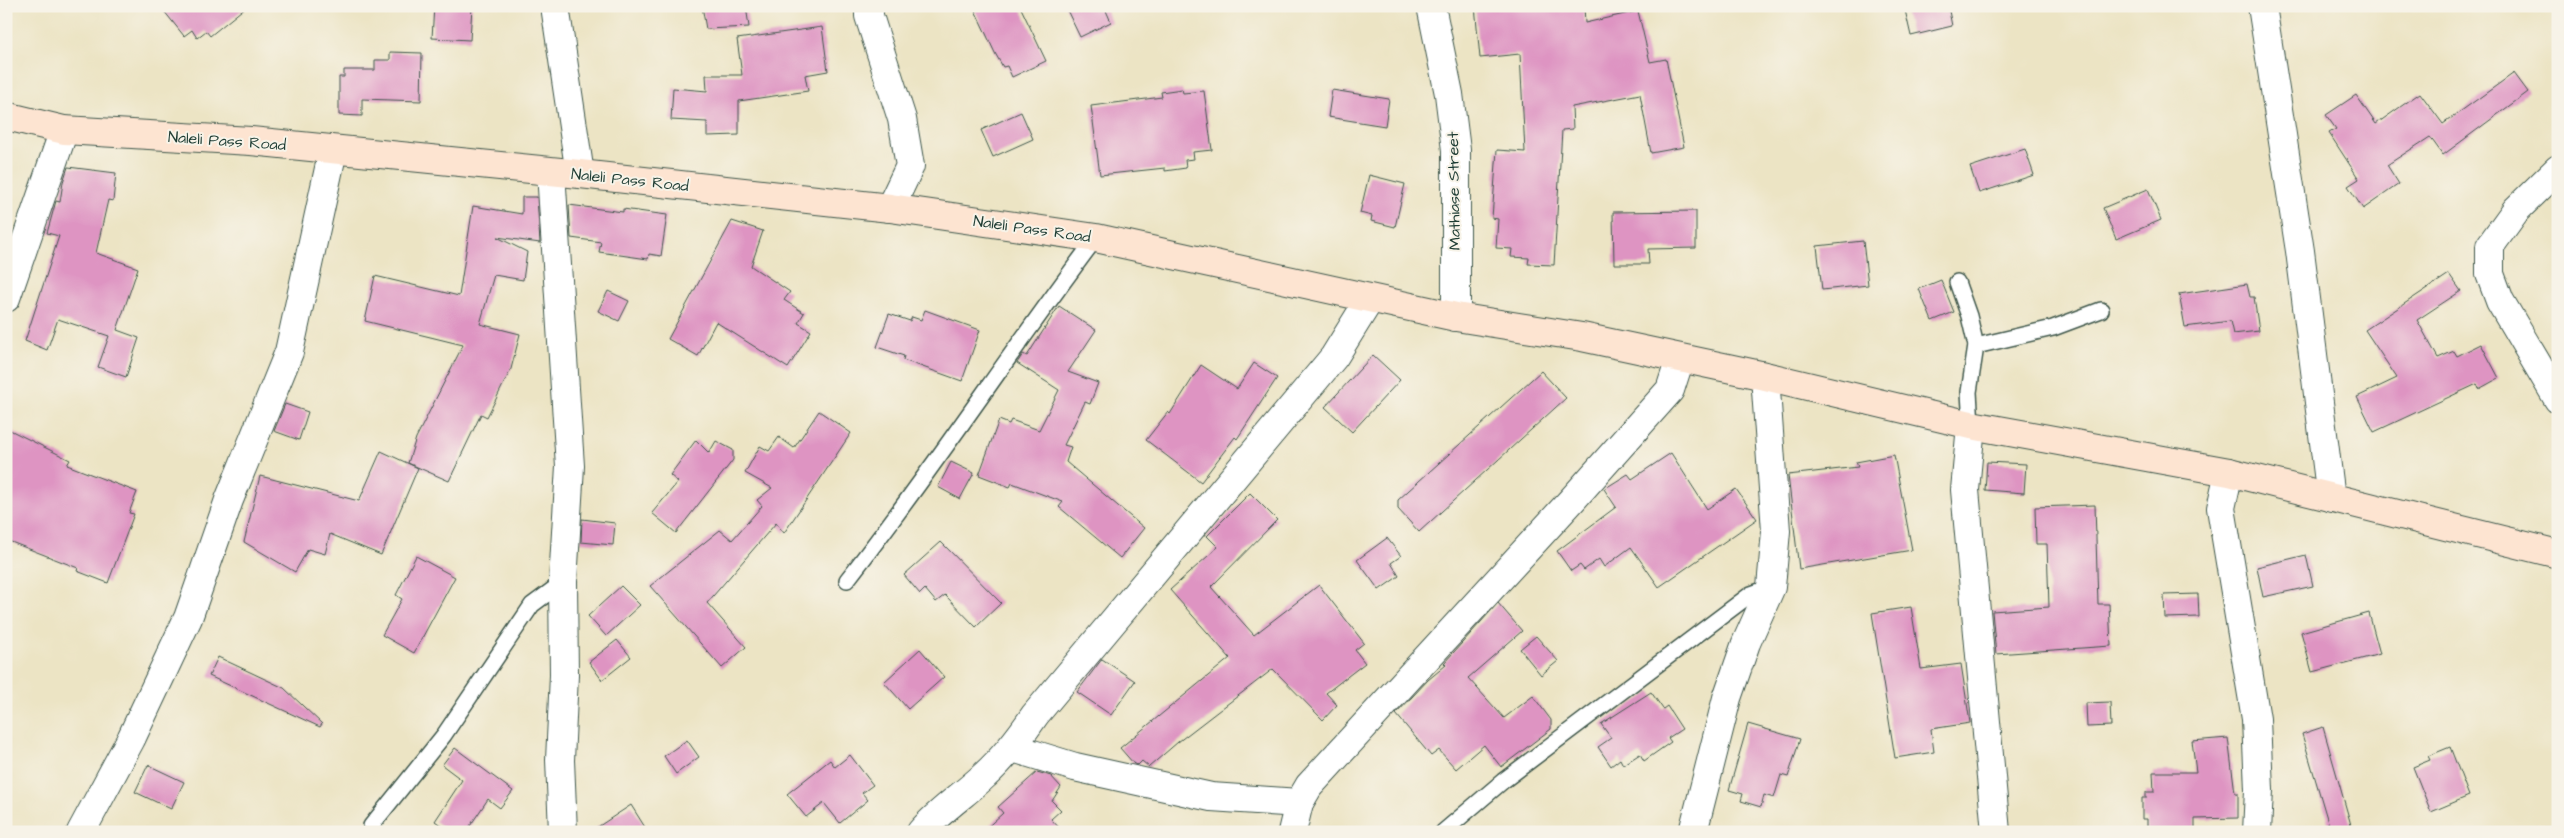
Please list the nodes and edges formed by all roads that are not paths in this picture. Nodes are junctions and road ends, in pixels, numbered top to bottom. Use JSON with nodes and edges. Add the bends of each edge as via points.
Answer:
{"nodes":[{"id":1,"x":555,"y":6,"type":"edge"},
{"id":2,"x":869,"y":6,"type":"edge"},
{"id":3,"x":1431,"y":6,"type":"edge"},
{"id":4,"x":2262,"y":6,"type":"edge"},
{"id":5,"x":6,"y":116,"type":"edge"},
{"id":6,"x":64,"y":130,"type":"junction"},
{"id":7,"x":333,"y":150,"type":"junction"},
{"id":8,"x":2558,"y":169,"type":"edge"},
{"id":9,"x":551,"y":172,"type":"junction"},
{"id":10,"x":580,"y":174,"type":"junction"},
{"id":11,"x":890,"y":208,"type":"junction"},
{"id":12,"x":1096,"y":238,"type":"junction"},
{"id":13,"x":1957,"y":282,"type":"dead end"},
{"id":14,"x":6,"y":298,"type":"edge"},
{"id":15,"x":1370,"y":299,"type":"junction"},
{"id":16,"x":2101,"y":310,"type":"dead end"},
{"id":17,"x":1456,"y":317,"type":"junction"},
{"id":18,"x":1976,"y":346,"type":"junction"},
{"id":19,"x":1680,"y":359,"type":"junction"},
{"id":20,"x":1764,"y":376,"type":"junction"},
{"id":21,"x":2558,"y":399,"type":"edge"},
{"id":22,"x":1971,"y":425,"type":"junction"},
{"id":23,"x":2229,"y":472,"type":"junction"},
{"id":24,"x":2331,"y":498,"type":"junction"},
{"id":25,"x":2558,"y":554,"type":"edge"},
{"id":26,"x":847,"y":580,"type":"dead end"},
{"id":27,"x":563,"y":582,"type":"junction"},
{"id":28,"x":1771,"y":587,"type":"junction"},
{"id":29,"x":1013,"y":748,"type":"junction"},
{"id":30,"x":1299,"y":803,"type":"junction"},
{"id":31,"x":371,"y":826,"type":"dead end"},
{"id":32,"x":81,"y":832,"type":"edge"},
{"id":33,"x":563,"y":832,"type":"edge"},
{"id":34,"x":921,"y":832,"type":"edge"},
{"id":35,"x":1292,"y":832,"type":"edge"},
{"id":36,"x":1442,"y":832,"type":"edge"},
{"id":37,"x":1693,"y":832,"type":"edge"},
{"id":38,"x":1996,"y":832,"type":"edge"},
{"id":39,"x":2257,"y":832,"type":"edge"}],
"edges":[{"from":1,"to":10,"type":"street"},
{"from":2,"to":11,"type":"street","via":[[869,16],[902,119],[910,166]]},
{"from":3,"to":17,"type":"street","name":"Mathiase Street","via":[[1449,94],[1456,150]]},
{"from":4,"to":24,"type":"street","via":[[2300,251]]},
{"from":5,"to":6,"type":"main road","name":"Naleli Pass Road"},
{"from":6,"to":7,"type":"main road","name":"Naleli Pass Road","via":[[251,141]]},
{"from":6,"to":14,"type":"street"},
{"from":7,"to":9,"type":"main road","name":"Naleli Pass Road"},
{"from":7,"to":32,"type":"street","via":[[290,352],[228,500],[188,618],[131,739]]},
{"from":8,"to":21,"type":"street","via":[[2516,210],[2490,246],[2490,274],[2500,301]]},
{"from":9,"to":10,"type":"main road","name":"Naleli Pass Road"},
{"from":9,"to":27,"type":"street","via":[[570,466]]},
{"from":10,"to":11,"type":"main road","name":"Naleli Pass Road"},
{"from":11,"to":12,"type":"main road","name":"Naleli Pass Road"},
{"from":12,"to":15,"type":"main road","name":"Naleli Pass Road"},
{"from":12,"to":26,"type":"lane"},
{"from":13,"to":18,"type":"lane"},
{"from":15,"to":17,"type":"main road","name":"Naleli Pass Road"},
{"from":15,"to":29,"type":"street","via":[[1334,357],[1035,715]]},
{"from":16,"to":18,"type":"lane","via":[[2054,328]]},
{"from":17,"to":19,"type":"main road","name":"Naleli Pass Road","via":[[1582,337]]},
{"from":18,"to":22,"type":"lane","via":[[1969,392]]},
{"from":19,"to":20,"type":"main road","name":"Naleli Pass Road"},
{"from":19,"to":30,"type":"street","via":[[1670,390],[1354,735],[1309,786]]},
{"from":20,"to":22,"type":"main road","name":"Naleli Pass Road"},
{"from":20,"to":28,"type":"street","via":[[1776,531]]},
{"from":22,"to":23,"type":"main road","name":"Naleli Pass Road"},
{"from":22,"to":38,"type":"street","via":[[1965,490]]},
{"from":23,"to":24,"type":"main road","name":"Naleli Pass Road"},
{"from":23,"to":39,"type":"street","via":[[2221,508],[2256,719]]},
{"from":24,"to":25,"type":"main road","name":"Naleli Pass Road"},
{"from":27,"to":31,"type":"lane","via":[[532,605],[444,734]]},
{"from":27,"to":33,"type":"street","via":[[564,675],[560,760]]},
{"from":28,"to":36,"type":"lane","via":[[1744,600],[1503,781]]},
{"from":28,"to":37,"type":"street","via":[[1746,643],[1728,698]]},
{"from":29,"to":30,"type":"street","via":[[1075,767],[1211,797]]},
{"from":29,"to":34,"type":"street"},
{"from":30,"to":35,"type":"street"}]}
